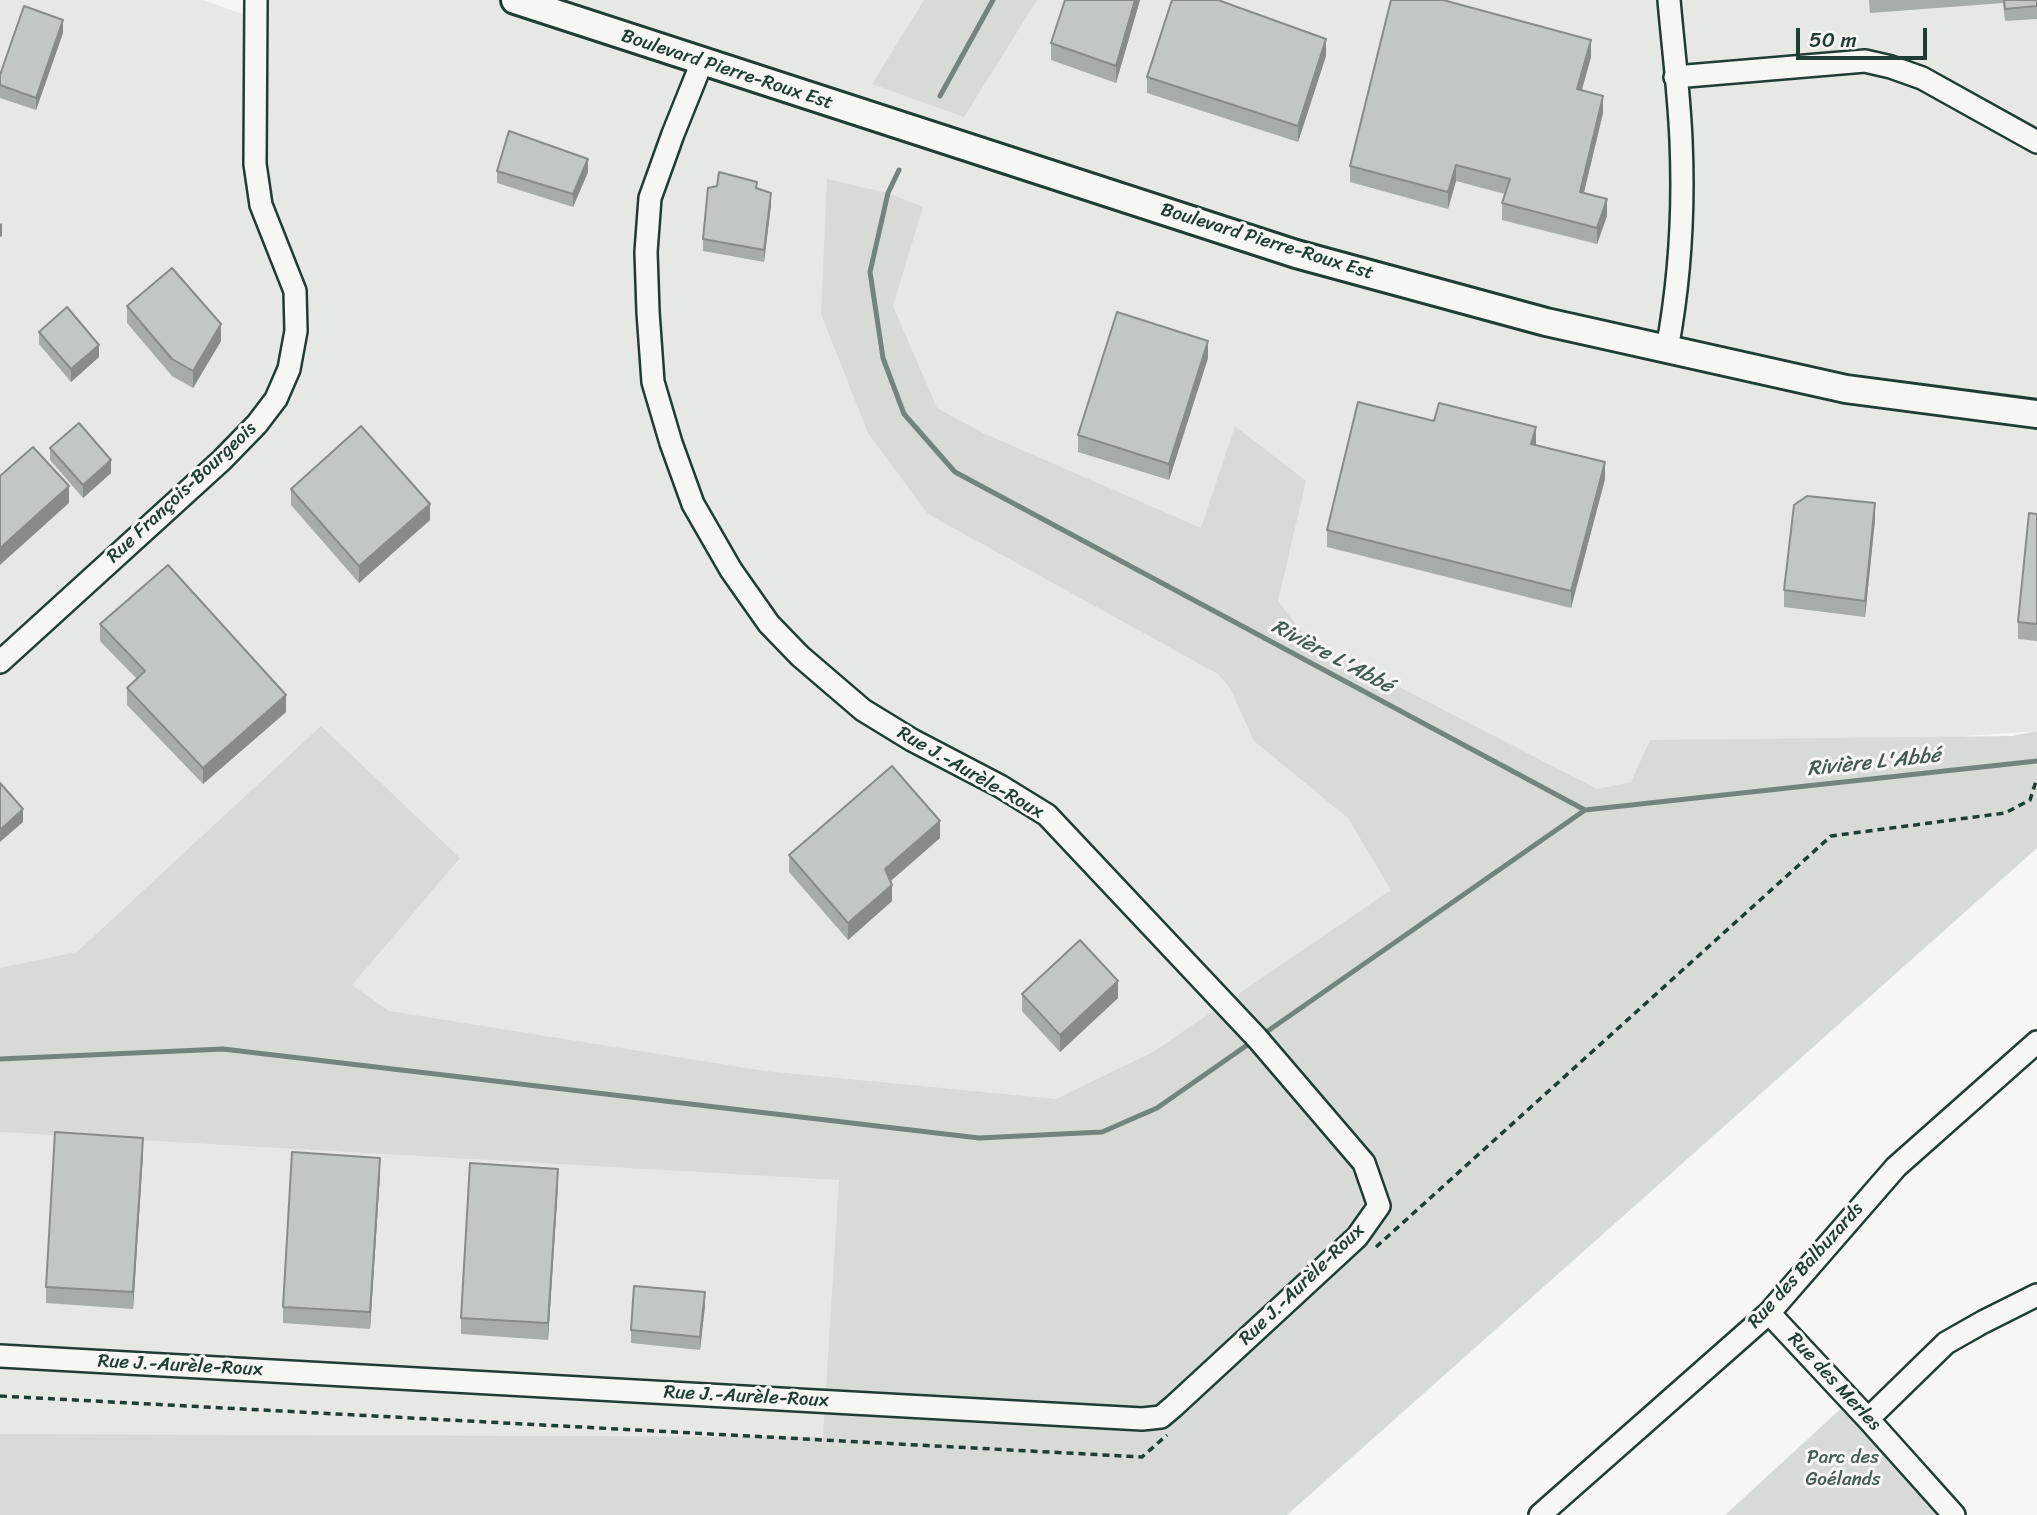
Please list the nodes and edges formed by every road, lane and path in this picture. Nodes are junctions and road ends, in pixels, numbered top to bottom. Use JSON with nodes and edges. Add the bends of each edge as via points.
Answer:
{"nodes":[{"id":1,"x":514,"y":0,"type":"edge"},
{"id":2,"x":1669,"y":0,"type":"edge"},
{"id":3,"x":252,"y":1,"type":"edge"},
{"id":4,"x":702,"y":62,"type":"junction"},
{"id":5,"x":1675,"y":77,"type":"junction"},
{"id":6,"x":2037,"y":142,"type":"edge"},
{"id":7,"x":1667,"y":349,"type":"junction"},
{"id":8,"x":2037,"y":414,"type":"edge"},
{"id":9,"x":0,"y":662,"type":"edge"},
{"id":10,"x":2037,"y":779,"type":"edge"},
{"id":11,"x":2037,"y":1042,"type":"edge"},
{"id":12,"x":1367,"y":1254,"type":"dead end"},
{"id":13,"x":2037,"y":1295,"type":"edge"},
{"id":14,"x":1769,"y":1312,"type":"junction"},
{"id":15,"x":0,"y":1356,"type":"edge"},
{"id":16,"x":0,"y":1396,"type":"edge"},
{"id":17,"x":1868,"y":1419,"type":"junction"},
{"id":18,"x":1173,"y":1429,"type":"dead end"},
{"id":19,"x":1540,"y":1515,"type":"edge"},
{"id":20,"x":1954,"y":1515,"type":"edge"}],
"edges":[{"from":1,"to":4,"type":"main road","name":"Boulevard Pierre-Roux Est"},
{"from":2,"to":5,"type":"street"},
{"from":3,"to":9,"type":"street","name":"Rue François-Bourgeois","via":[[255,164],[261,205],[295,291],[296,331],[289,369],[276,399],[222,460]]},
{"from":4,"to":7,"type":"main road","name":"Boulevard Pierre-Roux Est","via":[[1296,254],[1546,322]]},
{"from":4,"to":15,"type":"street","name":"Rue J.-Aurèle-Roux","via":[[650,198],[648,312],[653,382],[671,443],[694,504],[731,570],[769,624],[863,710],[1046,815],[1257,1038],[1364,1163],[1379,1206],[1357,1237],[1174,1406],[1152,1418]]},
{"from":5,"to":6,"type":"street","via":[[1865,61],[1922,78]]},
{"from":5,"to":7,"type":"street","via":[[1682,218]]},
{"from":7,"to":8,"type":"main road","name":"Boulevard Pierre-Roux Est","via":[[1846,389]]},
{"from":10,"to":12,"type":"path","via":[[2030,800],[2006,813],[1831,836]]},
{"from":11,"to":14,"type":"street","name":"Rue des Balbuzards","via":[[1896,1167]]},
{"from":13,"to":17,"type":"street","via":[[1946,1343]]},
{"from":14,"to":17,"type":"street","name":"Rue des Merles"},
{"from":14,"to":19,"type":"street","name":"Rue des Balbuzards"},
{"from":16,"to":18,"type":"path","via":[[1142,1457]]},
{"from":17,"to":20,"type":"street","name":"Rue des Merles"}]}
